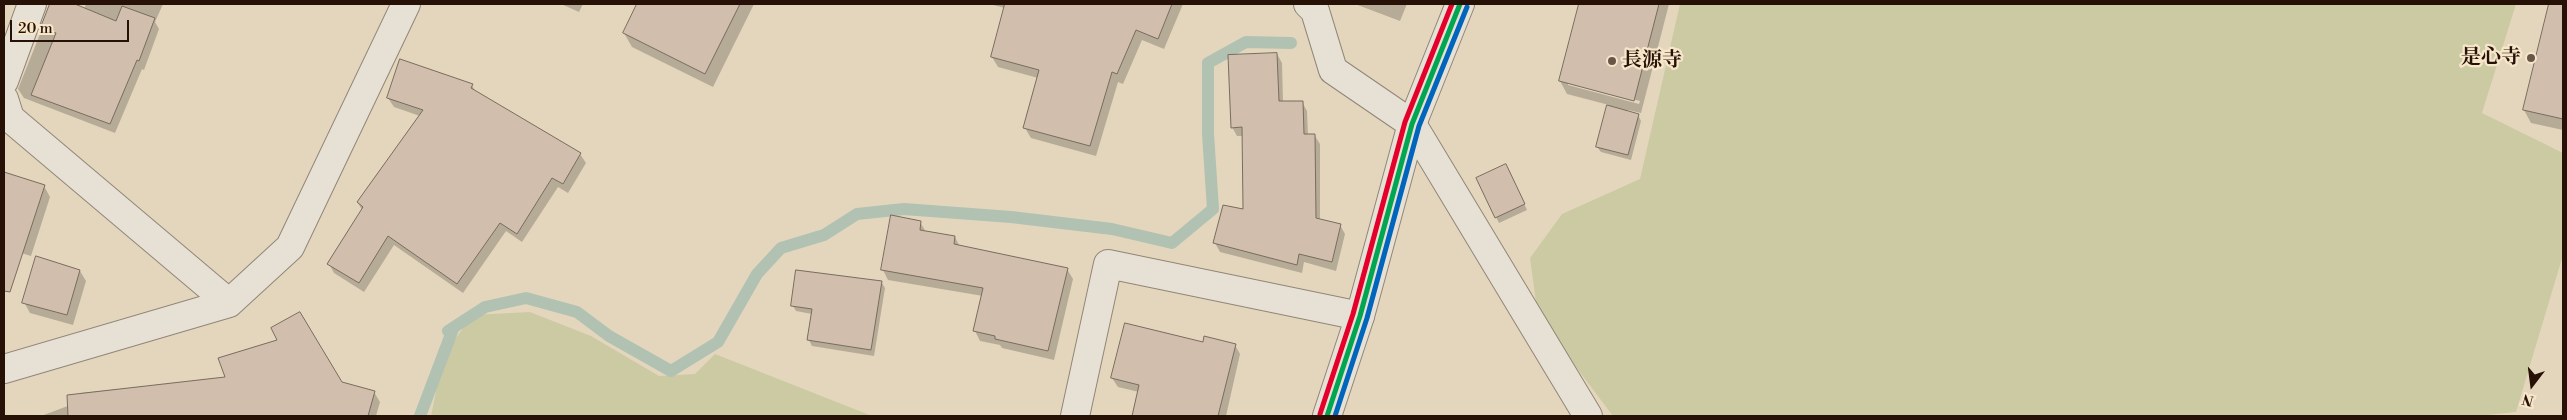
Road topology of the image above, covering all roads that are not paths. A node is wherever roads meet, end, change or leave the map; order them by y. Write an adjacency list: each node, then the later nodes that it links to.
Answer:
1 (32, 4): 5 (street)
2 (406, 4): 8 (street)
3 (1308, 4): 7 (street)
4 (1460, 4): 7 (street)
5 (4, 81)
6 (4, 99): 8 (street)
7 (1412, 124): 9 (street); 13 (street)
8 (229, 303): 10 (street)
9 (1360, 316): 11 (street); 12 (street)
10 (4, 369)
11 (1075, 416)
12 (1327, 416)
13 (1588, 416)

